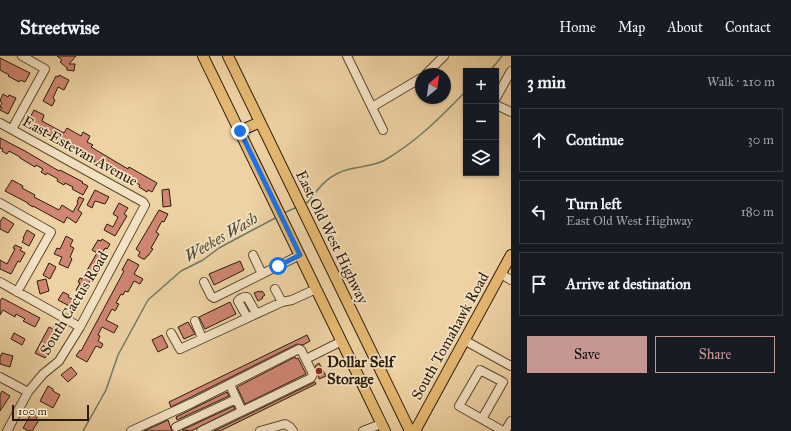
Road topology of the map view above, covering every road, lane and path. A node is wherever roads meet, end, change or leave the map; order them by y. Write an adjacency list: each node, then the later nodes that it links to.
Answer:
1 (22, 56): 15 (street)
2 (204, 56): 17 (main road)
3 (228, 56): 14 (main road, East Old West Highway)
4 (347, 56): 11 (street)
5 (444, 56): 6 (street)
6 (432, 68)
7 (511, 72): 9 (street)
8 (415, 82): 11 (street)
9 (499, 93)
10 (499, 106): 12 (street)
11 (372, 107): 16 (street)
12 (511, 112)
13 (0, 122): 15 (street, East Estevan Avenue)
14 (260, 122): 17 (main road); 58 (main road, East Old West Highway)
15 (12, 129): 19 (street, East Estevan Avenue)
16 (383, 130)
17 (240, 131): 21 (main road)
18 (0, 203): 30 (street)
19 (146, 204): 35 (street, South Cactus Road)
20 (253, 255): 23 (street)
21 (300, 255): 23 (street); 29 (main road)
22 (511, 255): 24 (main road, South Tomahawk Road)
23 (262, 274): 27 (street)
24 (500, 274): 25 (street); 38 (main road, South Tomahawk Road)
25 (511, 280)
26 (0, 282): 30 (street)
27 (204, 282)
28 (275, 289): 31 (street)
29 (316, 289): 31 (street); 39 (main road)
30 (18, 292): 35 (street)
31 (282, 302): 32 (street)
32 (256, 313): 33 (street); 33 (street)
33 (247, 317): 37 (street)
34 (195, 321): 37 (street)
35 (80, 327): 44 (street, South Cactus Road)
36 (171, 333): 37 (street)
37 (202, 338)
38 (464, 340): 41 (street); 59 (main road, South Tomahawk Road)
39 (342, 341): 40 (street); 50 (main road)
40 (306, 359): 43 (street); 46 (street)
41 (511, 366)
42 (0, 377): 44 (street)
43 (230, 385): 45 (street); 47 (street)
44 (28, 392): 52 (street, South Cactus Road)
45 (236, 399): 46 (street); 51 (street)
46 (242, 411): 54 (street)
47 (169, 414): 51 (street); 53 (street)
48 (482, 419): 48 (street); 60 (street)
49 (511, 421): 60 (street)
50 (383, 427): 57 (street)
51 (177, 429)
52 (6, 431)
53 (131, 431)
54 (201, 431)
55 (260, 431): 56 (street)
56 (294, 431)
57 (363, 431)
58 (410, 431)
59 (415, 431)
60 (504, 431)

